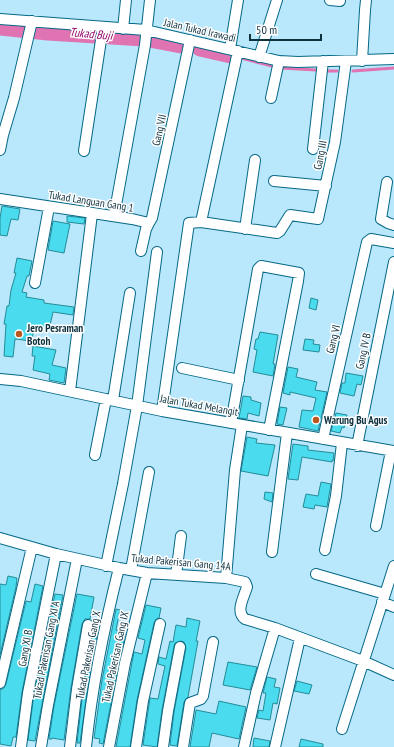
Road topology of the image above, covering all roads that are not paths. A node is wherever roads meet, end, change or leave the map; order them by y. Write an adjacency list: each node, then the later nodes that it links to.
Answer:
1 (126, 0): 8 (street)
2 (150, 0): 10 (street)
3 (238, 0): 12 (street)
4 (277, 0): 13 (street)
5 (366, 0): 18 (street)
6 (0, 19): 7 (street, Jalan Tukad Irawadi)
7 (30, 27): 9 (street, Jalan Tukad Irawadi); 21 (street)
8 (123, 28): 9 (street, Jalan Tukad Irawadi); 10 (street, Jalan Tukad Irawadi)
9 (102, 33): 22 (street)
10 (146, 37): 11 (street, Jalan Tukad Irawadi); 30 (street)
11 (190, 43): 12 (street, Jalan Tukad Irawadi); 32 (street, Gang VII)
12 (234, 50): 13 (street, Jalan Tukad Irawadi); 31 (street)
13 (259, 57): 15 (street, Jalan Tukad Irawadi)
14 (394, 59): 18 (street, Jalan Tukad Irawadi)
15 (279, 61): 16 (street, Jalan Tukad Irawadi); 19 (street)
16 (323, 61): 17 (street, Jalan Tukad Irawadi); 20 (street)
17 (346, 61): 18 (street, Jalan Tukad Irawadi); 26 (street, Gang III)
18 (362, 61)
19 (271, 98)
20 (313, 149)
21 (0, 150)
22 (84, 151)
23 (255, 160): 34 (street)
24 (274, 181): 26 (street)
25 (387, 182): 33 (street)
26 (326, 186): 34 (street, Gang III)
27 (0, 199): 28 (street, Tukad Languan Gang 1)
28 (49, 207): 29 (street, Tukad Languan Gang 1); 39 (street)
29 (92, 214): 30 (street, Tukad Languan Gang 1); 44 (street)
30 (114, 216): 32 (street, Tukad Languan Gang 1)
31 (201, 222): 34 (street); 47 (street)
32 (149, 223): 36 (street)
33 (394, 225)
34 (244, 229)
35 (394, 243): 52 (street, Gang VI)
36 (141, 251)
37 (157, 252): 46 (street)
38 (394, 262): 54 (street, Gang IV B)
39 (35, 283)
40 (130, 293): 45 (street)
41 (182, 368): 43 (street)
42 (0, 379): 44 (street, Jalan Tukad Melangit)
43 (239, 380): 48 (street); 50 (street)
44 (70, 392): 45 (street, Jalan Tukad Melangit)
45 (110, 399): 46 (street, Jalan Tukad Melangit); 56 (street)
46 (137, 406): 47 (street, Jalan Tukad Melangit); 66 (street)
47 (162, 411): 48 (street, Jalan Tukad Melangit)
48 (231, 423): 49 (street, Jalan Tukad Melangit)
49 (242, 425): 50 (street, Jalan Tukad Melangit); 73 (street)
50 (269, 430): 51 (street, Jalan Tukad Melangit)
51 (287, 433): 52 (street, Jalan Tukad Melangit); 63 (street)
52 (323, 439): 53 (street, Jalan Tukad Melangit)
53 (342, 443): 54 (street, Jalan Tukad Melangit); 62 (street)
54 (357, 446): 55 (street, Jalan Tukad Melangit)
55 (393, 451): 58 (street)
56 (95, 455)
57 (149, 472): 69 (street)
58 (376, 526)
59 (181, 536): 72 (street)
60 (0, 538): 61 (street, Tukad Pakerisan Gang 14A)
61 (32, 547): 64 (street, Tukad Pakerisan Gang 14A); 84 (street)
62 (325, 550)
63 (272, 552)
64 (56, 554): 65 (street, Tukad Pakerisan Gang 14A); 86 (street, Gang XI B)
65 (77, 559): 66 (street, Tukad Pakerisan Gang 14A); 87 (street, Tukad Pakerisan Gang XI A)
66 (106, 566): 68 (street, Tukad Pakerisan Gang 14A)
67 (394, 566): 74 (street)
68 (119, 568): 69 (street, Tukad Pakerisan Gang 14A); 89 (street, Tukad Pakerisan Gang X)
69 (131, 570): 70 (street, Tukad Pakerisan Gang 14A)
70 (147, 573): 72 (street, Tukad Pakerisan Gang 14A); 90 (street, Tukad Pakerisan Gang IX)
71 (316, 574): 74 (street)
72 (176, 575): 73 (street, Tukad Pakerisan Gang 14A)
73 (226, 578): 78 (street, Tukad Pakerisan Gang 14A)
74 (384, 598): 75 (street); 82 (street)
75 (394, 607)
76 (160, 624): 91 (street)
77 (88, 625): 88 (street)
78 (275, 628): 79 (street, Tukad Pakerisan Gang 14A); 94 (street)
79 (300, 638): 82 (street, Tukad Pakerisan Gang 14A); 95 (street)
80 (213, 642): 93 (street)
81 (180, 647): 92 (street)
82 (363, 661): 83 (street, Tukad Pakerisan Gang 14A); 85 (street)
83 (394, 675)
84 (0, 683)
85 (342, 729)
86 (21, 747)
87 (41, 747)
88 (70, 747)
89 (86, 747)
90 (109, 747)
91 (136, 747)
92 (163, 747)
93 (183, 747)
94 (244, 747)
95 (275, 747)

